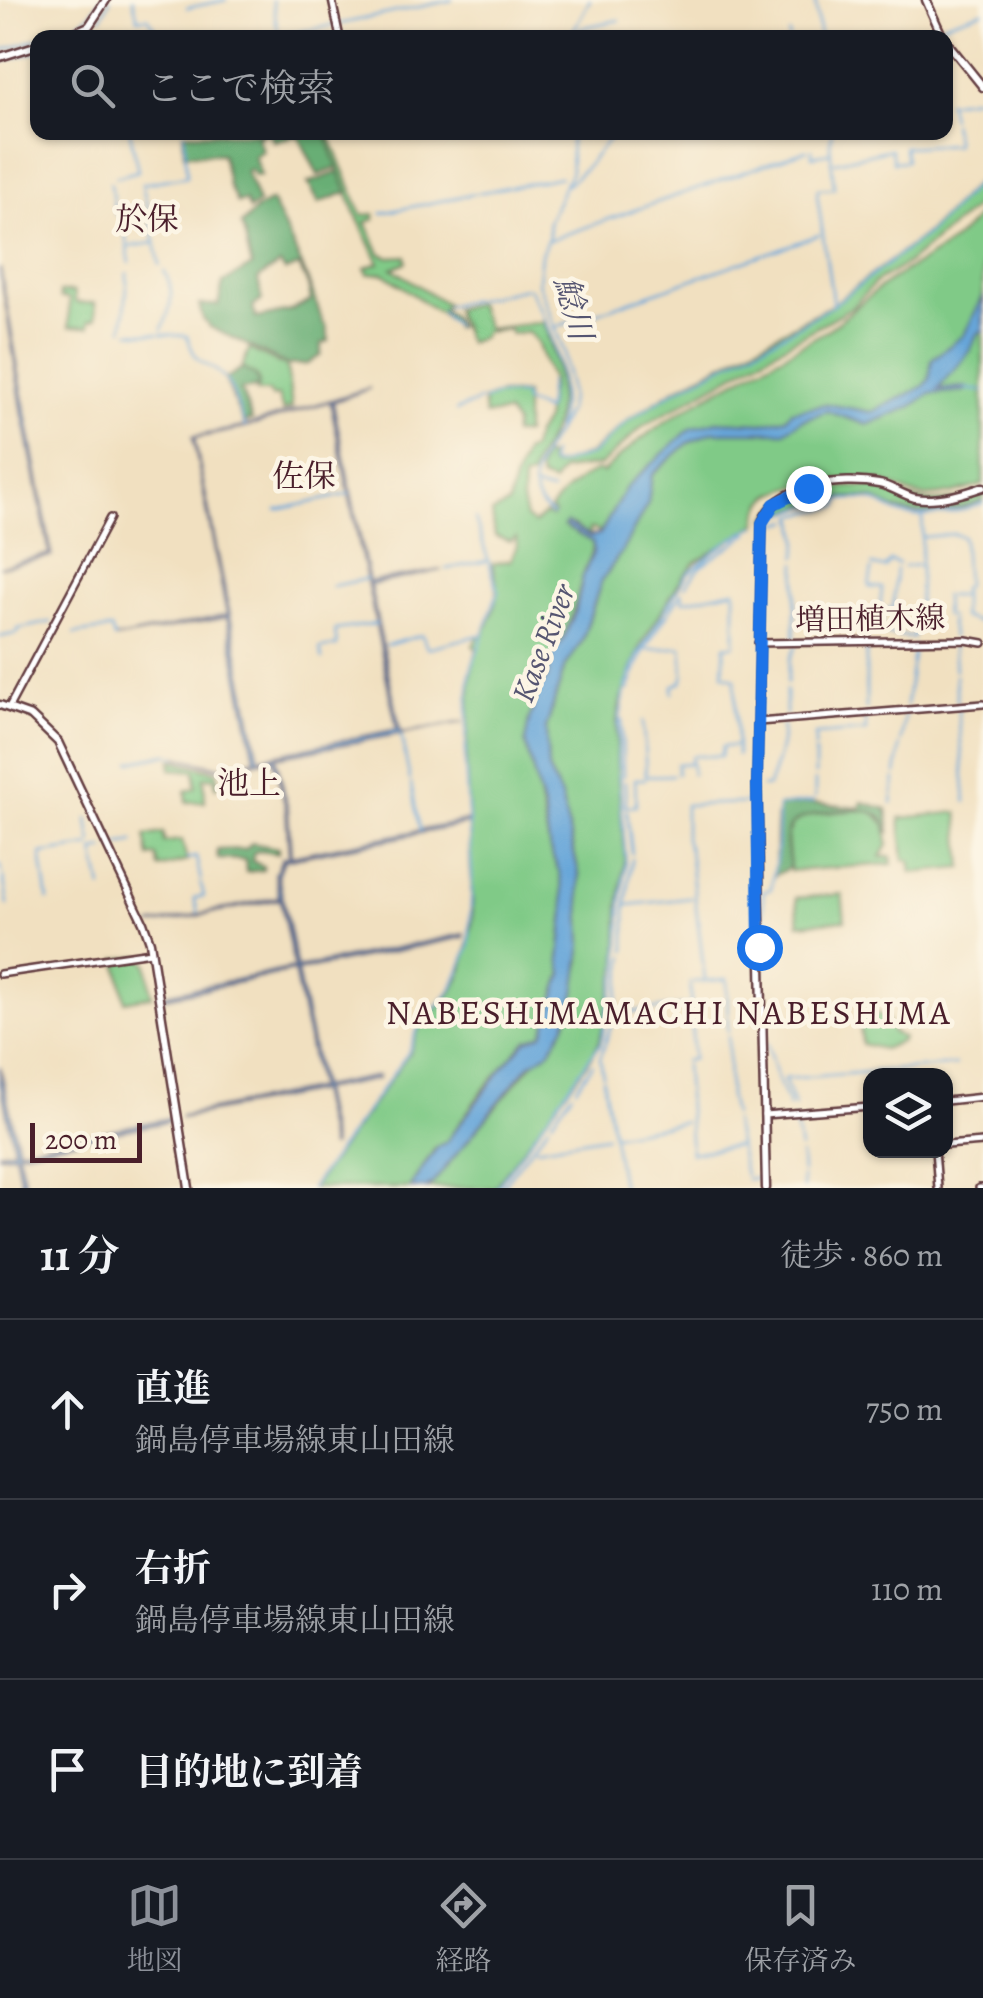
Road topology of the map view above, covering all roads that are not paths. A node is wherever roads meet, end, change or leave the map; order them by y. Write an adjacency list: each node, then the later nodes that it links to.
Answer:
1 (106, 0): 4 (main road)
2 (332, 0): 5 (street)
3 (926, 0): 6 (main road)
4 (80, 30)
5 (338, 30)
6 (940, 30)
7 (30, 48): 9 (main road)
8 (953, 50): 10 (main road)
9 (0, 57)
10 (983, 87)
11 (983, 487): 13 (main road)
12 (110, 518): 16 (street)
13 (758, 643): 14 (street, 増田植木線); 17 (main road)
14 (983, 643)
15 (983, 704): 17 (street)
16 (4, 706): 18 (main road)
17 (758, 722): 23 (main road)
18 (151, 952): 19 (street); 27 (main road)
19 (0, 974)
20 (983, 1097): 21 (street)
21 (953, 1100)
22 (863, 1108): 23 (street)
23 (764, 1115): 28 (main road)
24 (983, 1142): 25 (street)
25 (953, 1145)
26 (936, 1158): 29 (street)
27 (189, 1188)
28 (766, 1188)
29 (938, 1188)

